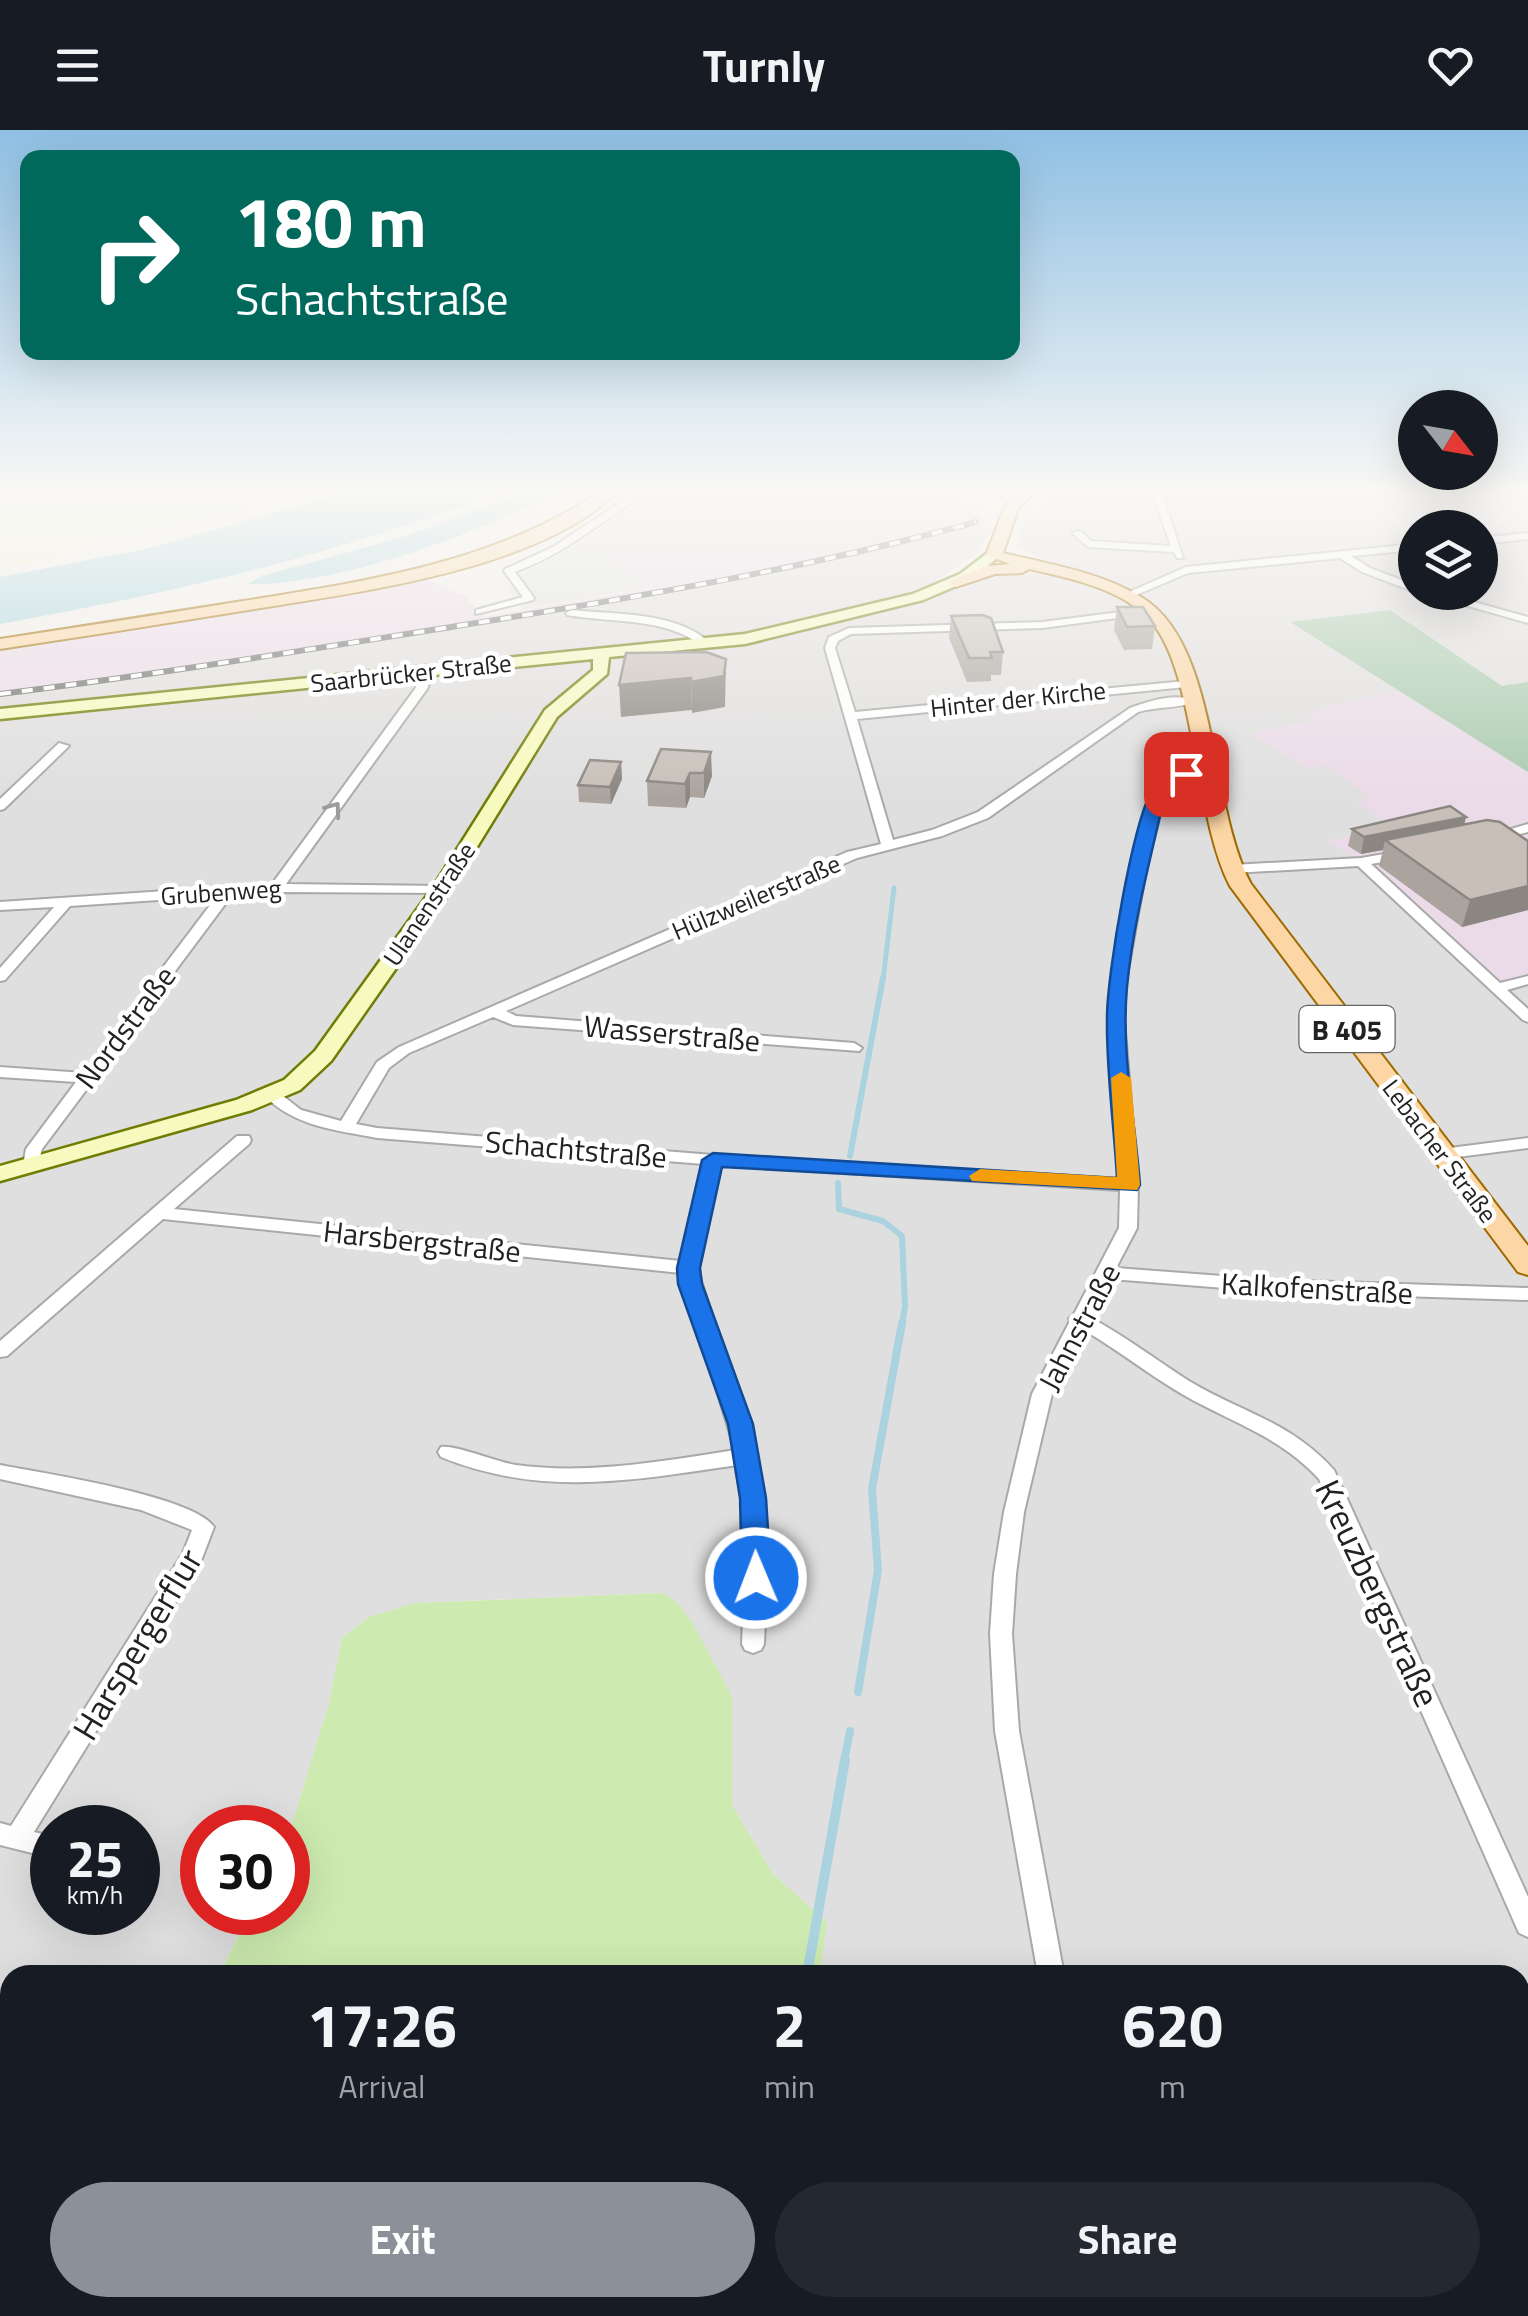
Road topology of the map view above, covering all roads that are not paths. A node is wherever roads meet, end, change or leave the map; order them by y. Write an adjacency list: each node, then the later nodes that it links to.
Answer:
1 (301, 595): 13 (main road)
2 (528, 595): 9 (street)
3 (917, 595): 6 (street, Saarbrücker Straße)
4 (1123, 595): 5 (main road, B 405)
5 (1126, 596): 7 (main road, Lebacher Straße / B 405)
6 (878, 608): 12 (street); 14 (street, Saarbrücker Straße)
7 (1150, 610): 12 (street); 17 (main road, Lebacher Straße / B 405)
8 (1491, 610): 11 (street)
9 (480, 612)
10 (571, 613): 14 (street)
11 (1528, 620)
12 (903, 628): 19 (street)
13 (0, 644)
14 (706, 644): 15 (street, Saarbrücker Straße)
15 (592, 656): 16 (street, Saarbrücker Straße); 30 (street, Ulanenstraße)
16 (428, 672): 18 (street, Saarbrücker Straße); 29 (street, one-way to 16)
17 (1188, 692): 19 (street, Hinter der Kirche); 21 (main road, Lebacher Straße / B 405); 25 (street, Hülzweilerstraße)
18 (0, 714)
19 (851, 716): 25 (street)
20 (62, 746): 22 (street)
21 (1204, 772): 28 (main road, Lebacher Straße / B 405); 50 (street, Jahnstraße)
22 (0, 806)
23 (1528, 828): 24 (street)
24 (1482, 838)
25 (887, 844): 37 (street, Hülzweilerstraße)
26 (1424, 850): 27 (street)
27 (1361, 862): 28 (street); 36 (street)
28 (1232, 869): 46 (main road, Lebacher Straße / B 405)
29 (276, 888): 30 (street, Grubenweg); 31 (street, Grubenweg)
30 (441, 890): 42 (street, Ulanenstraße)
31 (227, 892): 32 (street, Grubenweg); 41 (street, Nordstraße)
32 (66, 902): 33 (street, Grubenweg); 34 (street)
33 (0, 906)
34 (0, 977)
35 (1528, 980): 36 (street)
36 (1497, 988): 38 (street)
37 (492, 1011): 39 (street, Wasserstraße); 43 (street, Hülzweilerstraße)
38 (1528, 1017)
39 (854, 1048)
40 (0, 1072): 41 (street)
41 (86, 1078): 48 (street, Nordstraße)
42 (272, 1095): 43 (street, Schachtstraße); 48 (street)
43 (345, 1128): 47 (street, Schachtstraße)
44 (243, 1140): 51 (street)
45 (1528, 1142): 46 (street)
46 (1442, 1154): 52 (main road, Lebacher Straße / B 405)
47 (713, 1160): 50 (street, Schachtstraße); 53 (street)
48 (31, 1165): 49 (street)
49 (0, 1174)
50 (1129, 1185): 54 (street, Jahnstraße)
51 (157, 1213): 53 (street, Harsbergstraße); 57 (street)
52 (1528, 1266)
53 (688, 1268): 59 (street)
54 (1107, 1273): 55 (street, Kalkofenstraße); 56 (street, Jahnstraße)
55 (1528, 1294)
56 (1078, 1319): 63 (street, Kreuzbergstraße); 64 (street, Jahnstraße)
57 (0, 1351)
58 (448, 1452): 59 (street)
59 (747, 1456): 61 (street)
60 (0, 1472): 62 (street, Harspergerflur)
61 (752, 1644)
62 (8, 1836)
63 (1528, 1925)
64 (1049, 1965)

